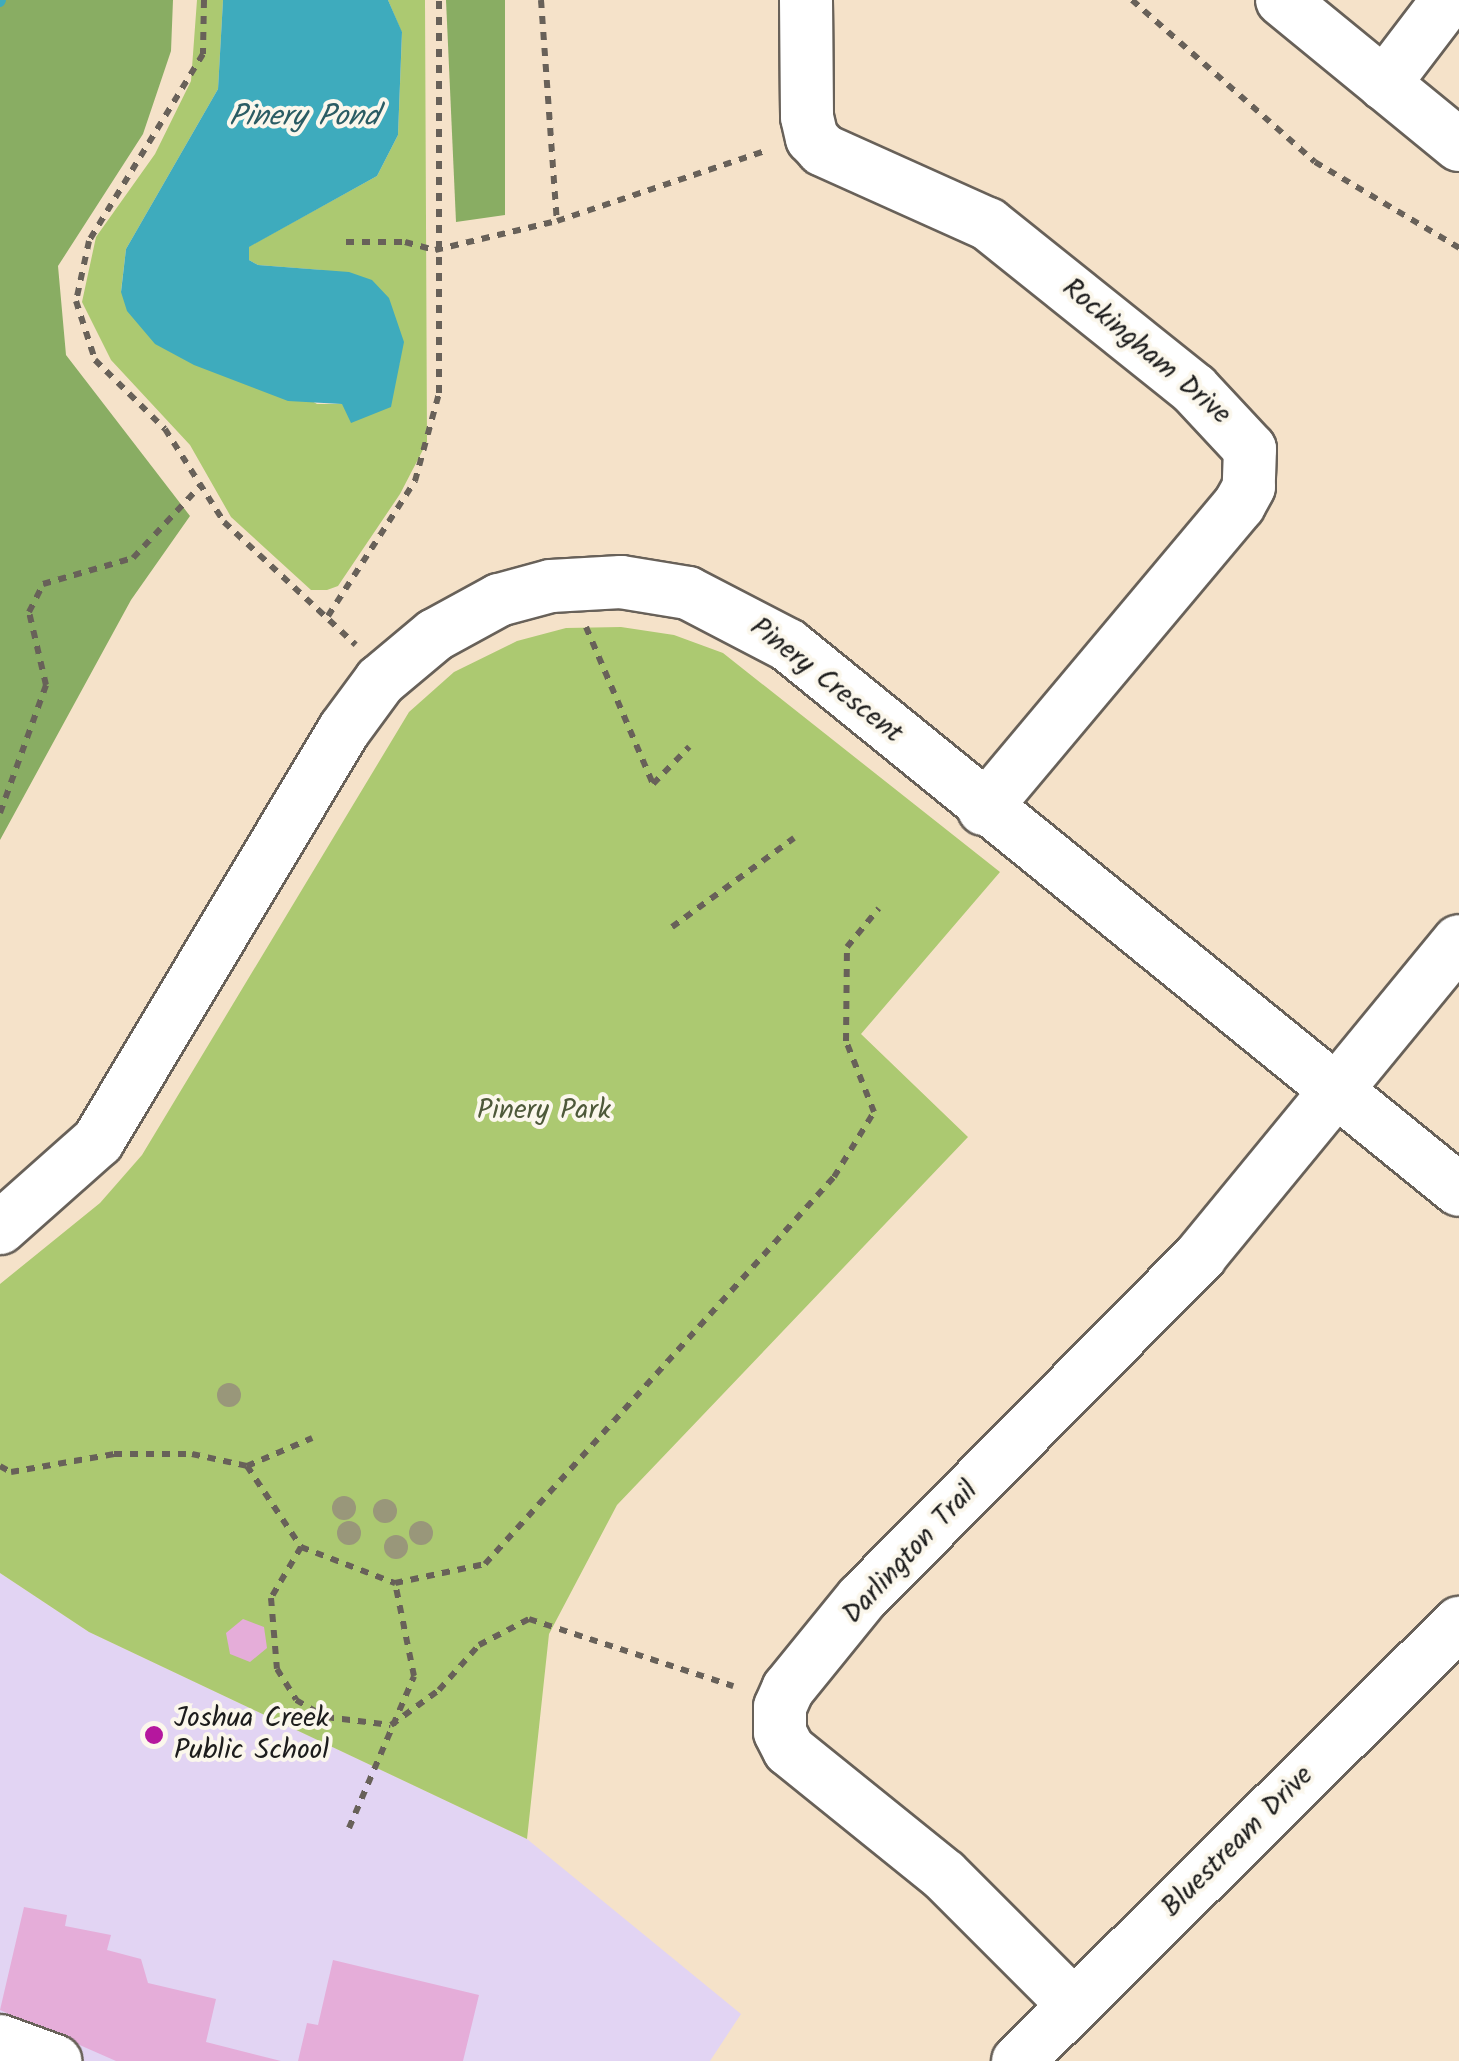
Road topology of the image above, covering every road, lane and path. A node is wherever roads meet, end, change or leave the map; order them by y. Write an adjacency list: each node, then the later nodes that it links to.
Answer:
1 (204, 0): 15 (path)
2 (439, 0): 14 (path)
3 (540, 0): 11 (path)
4 (806, 0): 20 (street, Rockingham Drive)
5 (1132, 0): 13 (path)
6 (1282, 0): 8 (street)
7 (1448, 0): 8 (street)
8 (1384, 84): 9 (street)
9 (1459, 145)
10 (765, 152): 11 (path)
11 (557, 221): 14 (path)
12 (346, 242): 14 (path)
13 (1459, 248)
14 (435, 250): 16 (path)
15 (201, 485): 16 (path); 21 (path)
16 (328, 616): 18 (path)
17 (586, 627): 19 (path)
18 (356, 646)
19 (689, 747)
20 (984, 809): 26 (street, Pinery Crescent); 28 (street, Pinery Crescent)
21 (0, 813)
22 (794, 838): 24 (path)
23 (880, 908): 33 (path)
24 (672, 927)
25 (1459, 941): 26 (street, Darlington Trail)
26 (1339, 1091): 27 (street, Pinery Crescent); 38 (street, Darlington Trail)
27 (1459, 1190)
28 (0, 1228)
29 (312, 1438): 31 (path)
30 (0, 1466): 31 (path)
31 (247, 1466): 32 (path)
32 (301, 1547): 33 (path); 36 (path)
33 (395, 1583): 36 (path)
34 (1459, 1624): 38 (street, Bluestream Drive)
35 (734, 1686): 36 (path)
36 (391, 1725): 37 (path)
37 (349, 1828)
38 (1073, 2004): 41 (street, Bluestream Drive)
39 (0, 2041): 40 (street)
40 (55, 2061)
41 (1018, 2061)

